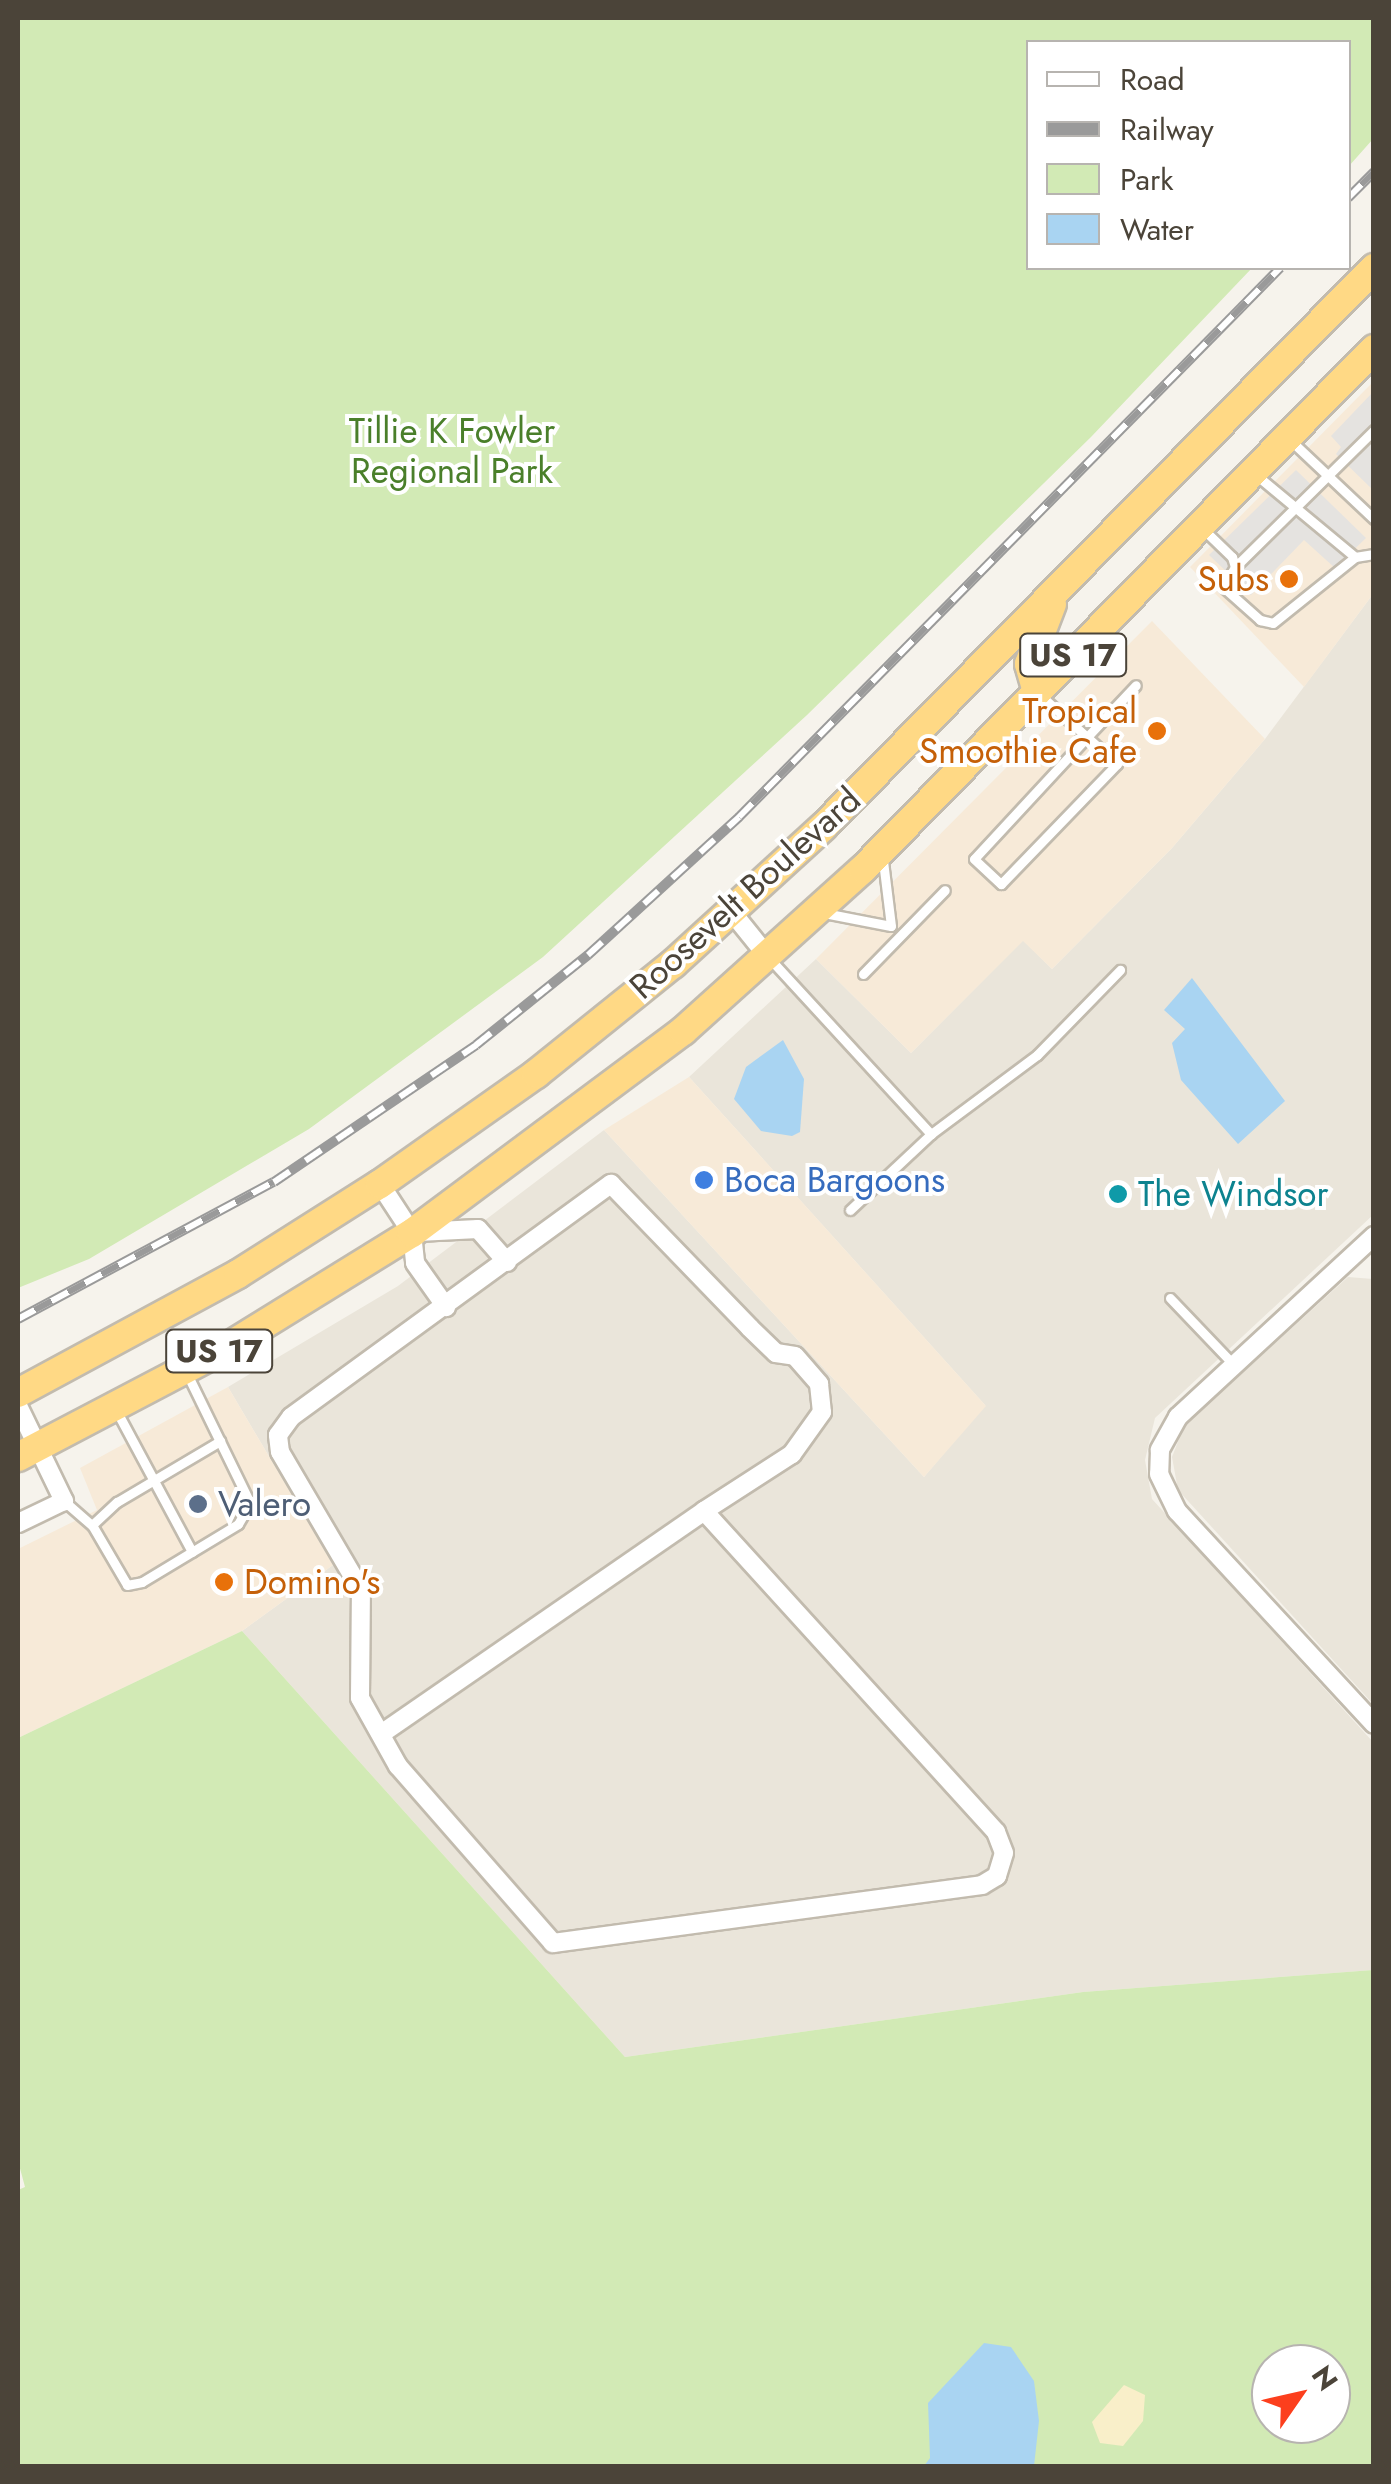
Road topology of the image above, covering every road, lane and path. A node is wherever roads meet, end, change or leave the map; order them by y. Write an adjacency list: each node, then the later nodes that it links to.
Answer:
1 (1374, 268): 14 (highway, Roosevelt Boulevard / US 17)
2 (1374, 336): 3 (highway, Roosevelt Boulevard)
3 (1365, 358): 5 (highway, Roosevelt Boulevard / US 17)
4 (1374, 430): 7 (lane)
5 (1287, 437): 6 (highway, Roosevelt Boulevard / US 17); 7 (lane)
6 (1253, 472): 8 (lane); 10 (highway, Roosevelt Boulevard / US 17)
7 (1328, 476): 8 (lane); 9 (lane)
8 (1292, 508): 12 (lane); 13 (lane)
9 (1374, 519)
10 (1200, 526): 13 (lane); 16 (highway, Roosevelt Boulevard / US 17)
11 (1374, 554): 12 (lane)
12 (1355, 558): 13 (lane)
13 (1234, 567)
14 (1062, 585): 16 (highway); 20 (highway, Roosevelt Boulevard / US 17)
15 (1136, 685): 17 (lane)
16 (1036, 692): 17 (lane); 18 (highway, Roosevelt Boulevard / US 17)
17 (1087, 736): 17 (lane)
18 (885, 846): 21 (highway, Roosevelt Boulevard / US 17); 22 (lane)
19 (945, 890): 23 (lane)
20 (731, 912): 24 (street); 28 (highway, Roosevelt Boulevard / US 17)
21 (816, 914): 22 (lane); 24 (highway, Roosevelt Boulevard / US 17)
22 (891, 926): 23 (lane)
23 (900, 936): 26 (lane)
24 (768, 957): 27 (lane); 30 (highway, Roosevelt Boulevard / US 17)
25 (1120, 970): 27 (lane)
26 (863, 974)
27 (931, 1134): 29 (lane)
28 (380, 1184): 30 (street); 37 (highway, Roosevelt Boulevard / US 17)
29 (850, 1210)
30 (412, 1233): 32 (street); 34 (street); 36 (highway, Roosevelt Boulevard / US 17)
31 (1370, 1246): 35 (street)
32 (507, 1262): 34 (street); 44 (street)
33 (1170, 1298): 35 (lane)
34 (446, 1307): 49 (street)
35 (1234, 1365): 48 (street)
36 (185, 1370): 39 (highway, Roosevelt Boulevard / US 17); 40 (lane)
37 (18, 1393)
38 (18, 1406): 41 (street)
39 (114, 1408): 41 (highway, Roosevelt Boulevard / US 17); 42 (lane)
40 (220, 1441): 42 (lane); 47 (lane)
41 (27, 1452): 43 (street)
42 (153, 1480): 46 (lane); 47 (lane)
43 (64, 1500): 45 (street); 46 (lane)
44 (704, 1510): 49 (street); 49 (street)
45 (18, 1523)
46 (92, 1526): 47 (lane)
47 (192, 1552)
48 (1374, 1724)
49 (381, 1734)

